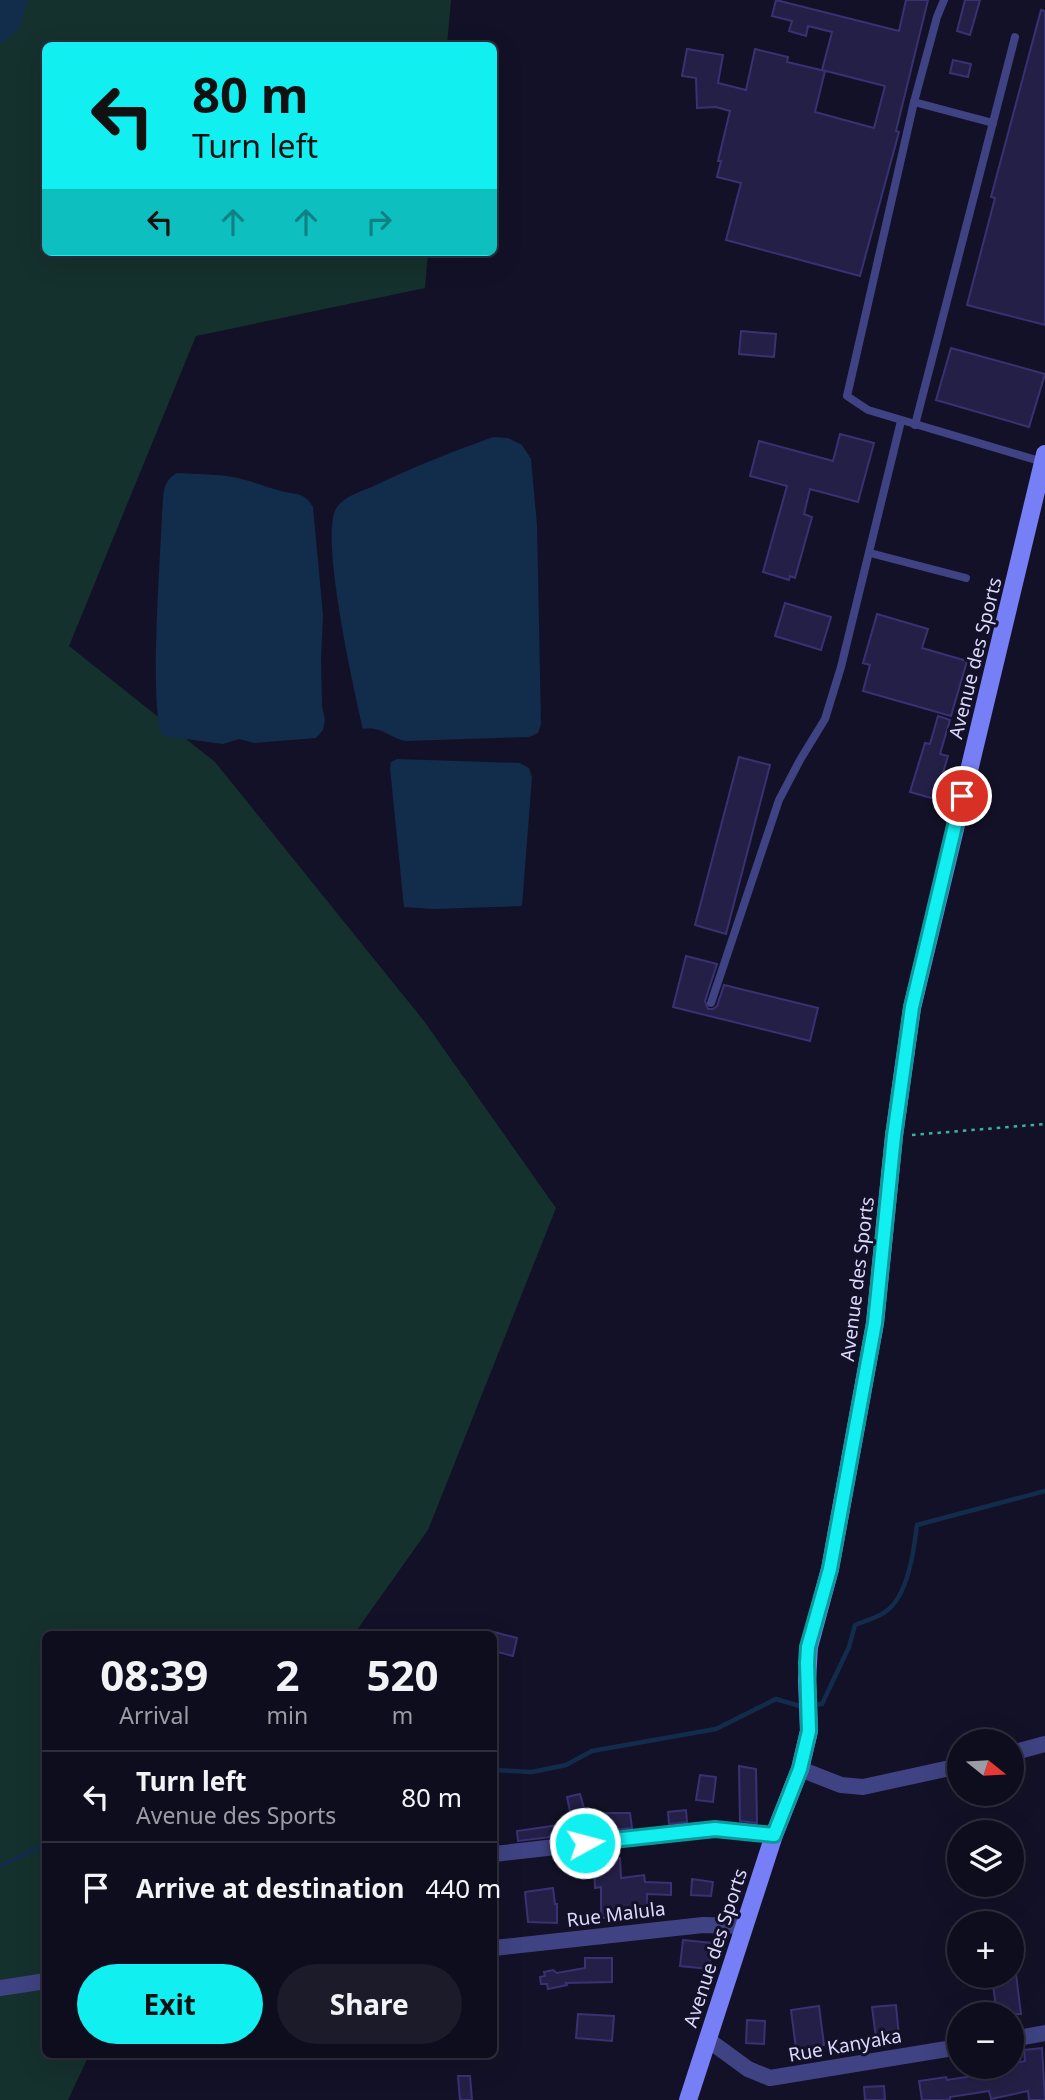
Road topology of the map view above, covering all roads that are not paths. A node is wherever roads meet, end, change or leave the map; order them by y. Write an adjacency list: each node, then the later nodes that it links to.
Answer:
1 (944, 0): 3 (lane)
2 (1015, 37): 4 (lane)
3 (914, 102): 4 (lane); 5 (lane)
4 (993, 123): 6 (lane)
5 (901, 421): 6 (lane); 8 (lane)
6 (915, 425): 7 (lane)
7 (1044, 460): 13 (street, Avenue des Sports)
8 (870, 553): 9 (lane); 10 (lane)
9 (966, 578)
10 (711, 1003)
11 (1045, 1744): 12 (street)
12 (1024, 1749)
13 (800, 1769): 14 (street); 15 (street, Avenue des Sports)
14 (947, 1769)
15 (774, 1835): 16 (street); 17 (street, Avenue des Sports)
16 (497, 1854)
17 (744, 1926): 18 (street, Rue Malula); 23 (street, Avenue des Sports)
18 (497, 1948)
19 (42, 1982): 20 (street)
20 (0, 1988)
21 (1045, 2033): 22 (street)
22 (1024, 2037)
23 (707, 2039): 24 (street, Rue Kanyaka); 25 (street, Avenue des Sports)
24 (947, 2049)
25 (688, 2100)

